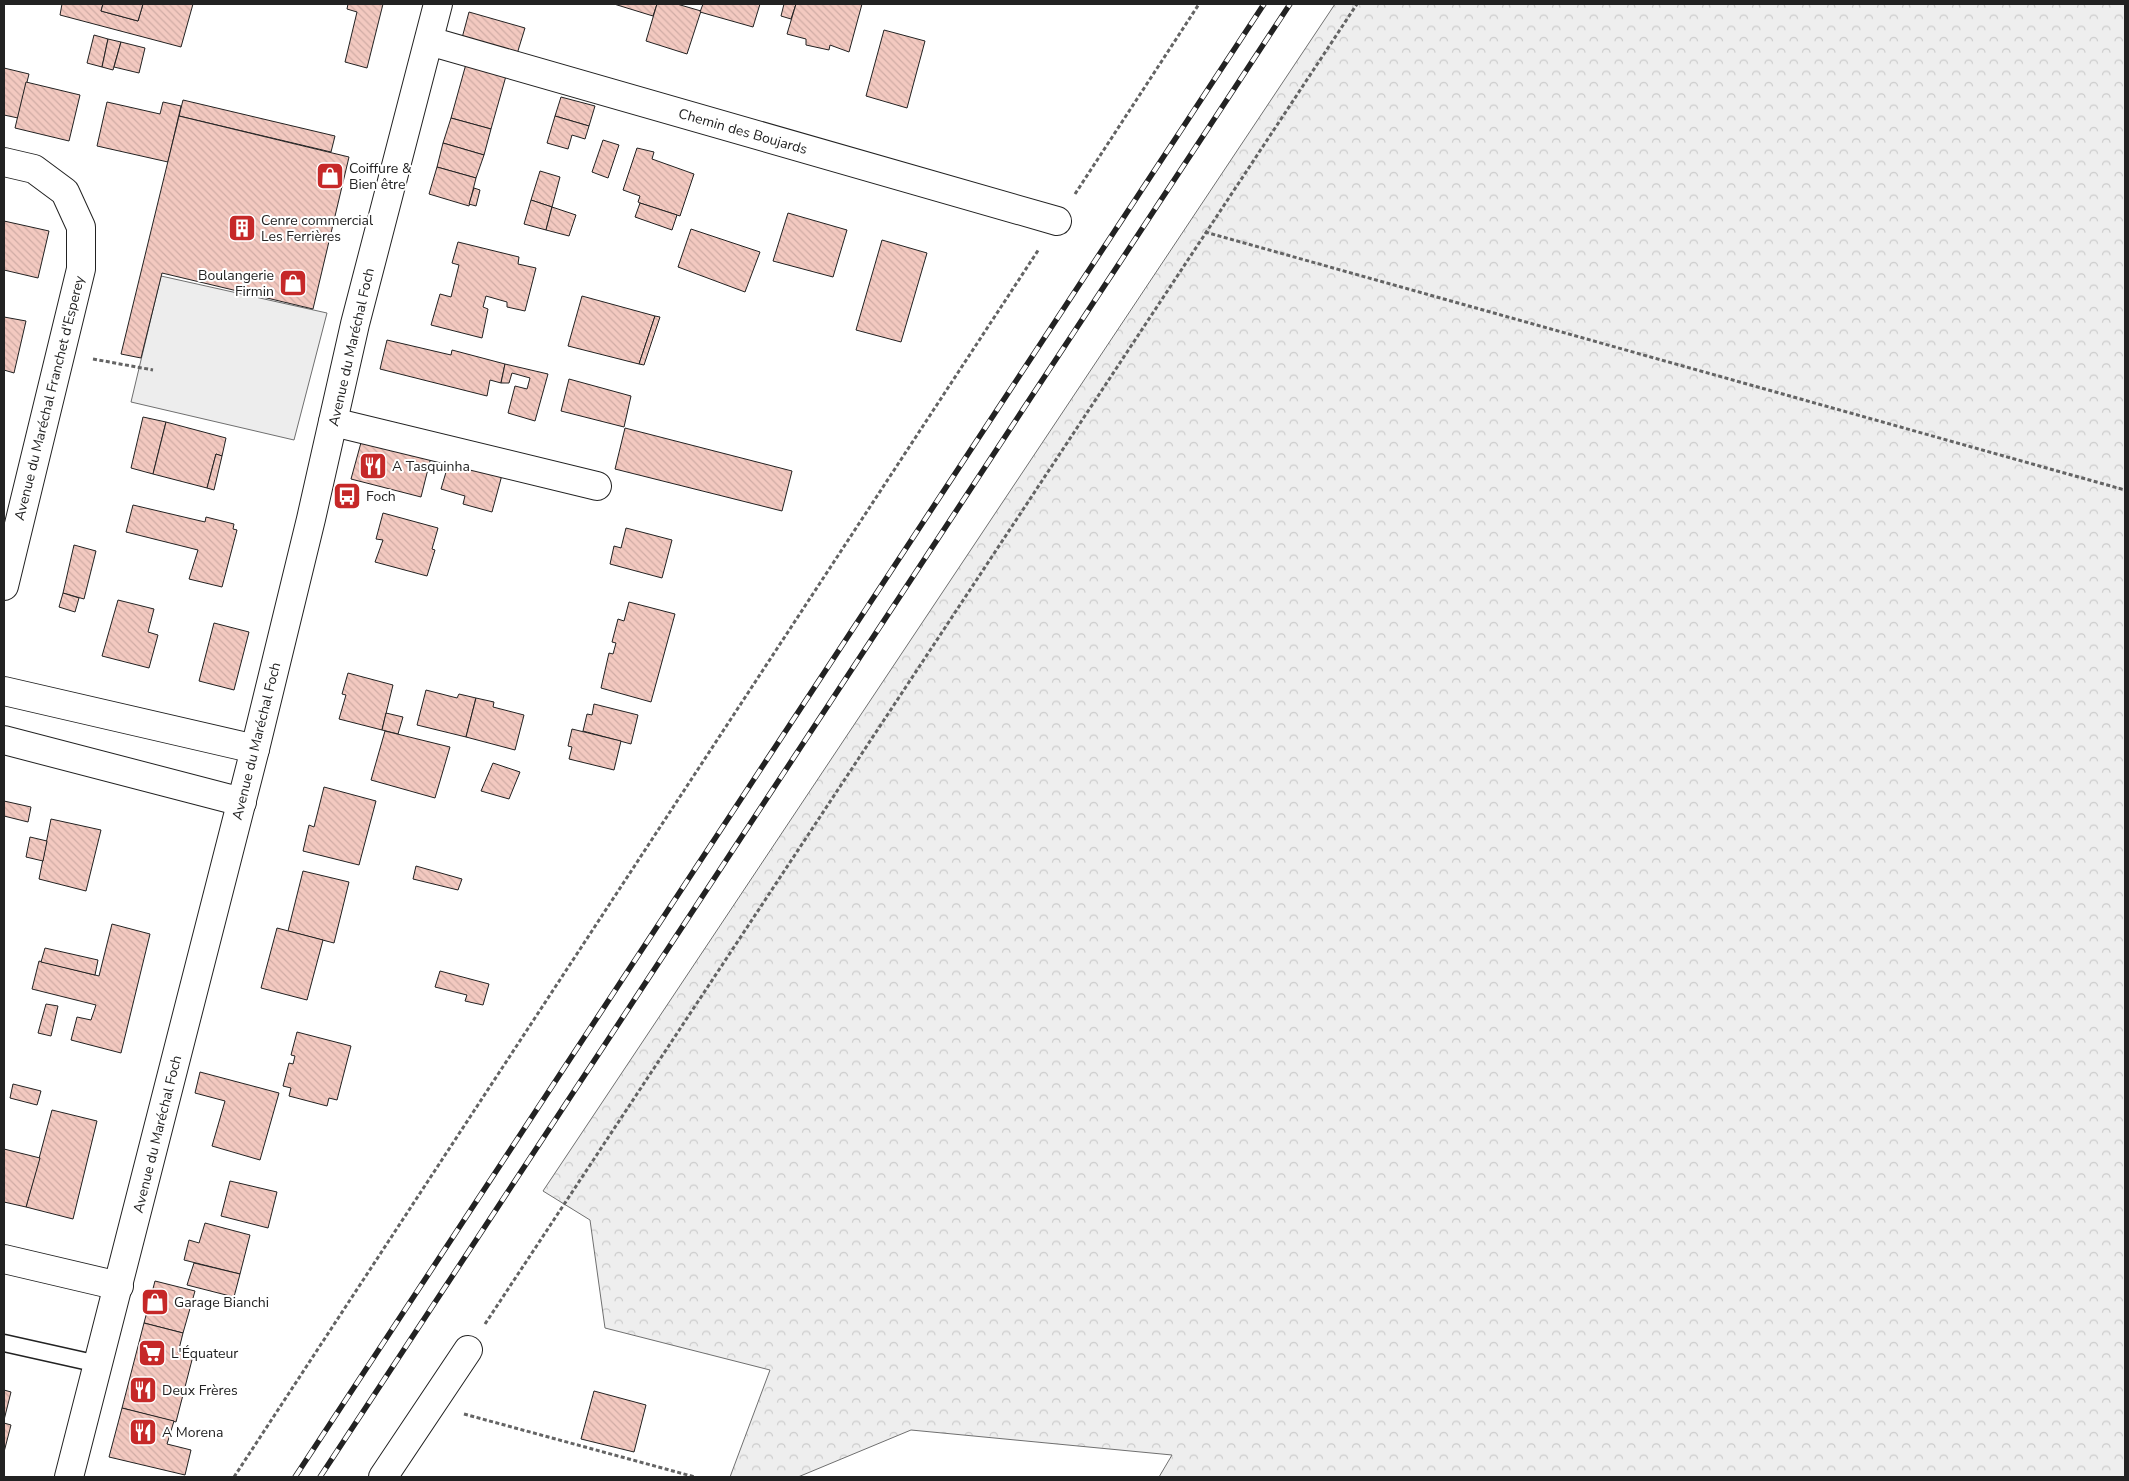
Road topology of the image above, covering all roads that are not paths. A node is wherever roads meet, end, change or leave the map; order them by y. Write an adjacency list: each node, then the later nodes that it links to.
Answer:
1 (438, 4): 2 (street, Avenue du Maréchal Foch)
2 (429, 40): 4 (street, Chemin des Boujards); 5 (street, Avenue du Maréchal Foch)
3 (4, 162): 7 (street, Avenue du Maréchal Franchet d'Esperey)
4 (1057, 221)
5 (333, 422): 6 (street); 10 (street, Avenue du Maréchal Foch)
6 (597, 486)
7 (4, 586)
8 (4, 691): 10 (street)
9 (4, 740): 11 (street)
10 (255, 749): 11 (street, Avenue du Maréchal Foch)
11 (242, 802): 13 (street, Avenue du Maréchal Foch)
12 (4, 1259): 13 (street)
13 (118, 1286): 16 (street, Avenue du Maréchal Foch)
14 (4, 1343): 16 (lane)
15 (468, 1350): 18 (street)
16 (98, 1364): 17 (street, Avenue du Maréchal Foch)
17 (69, 1477)
18 (383, 1477)

